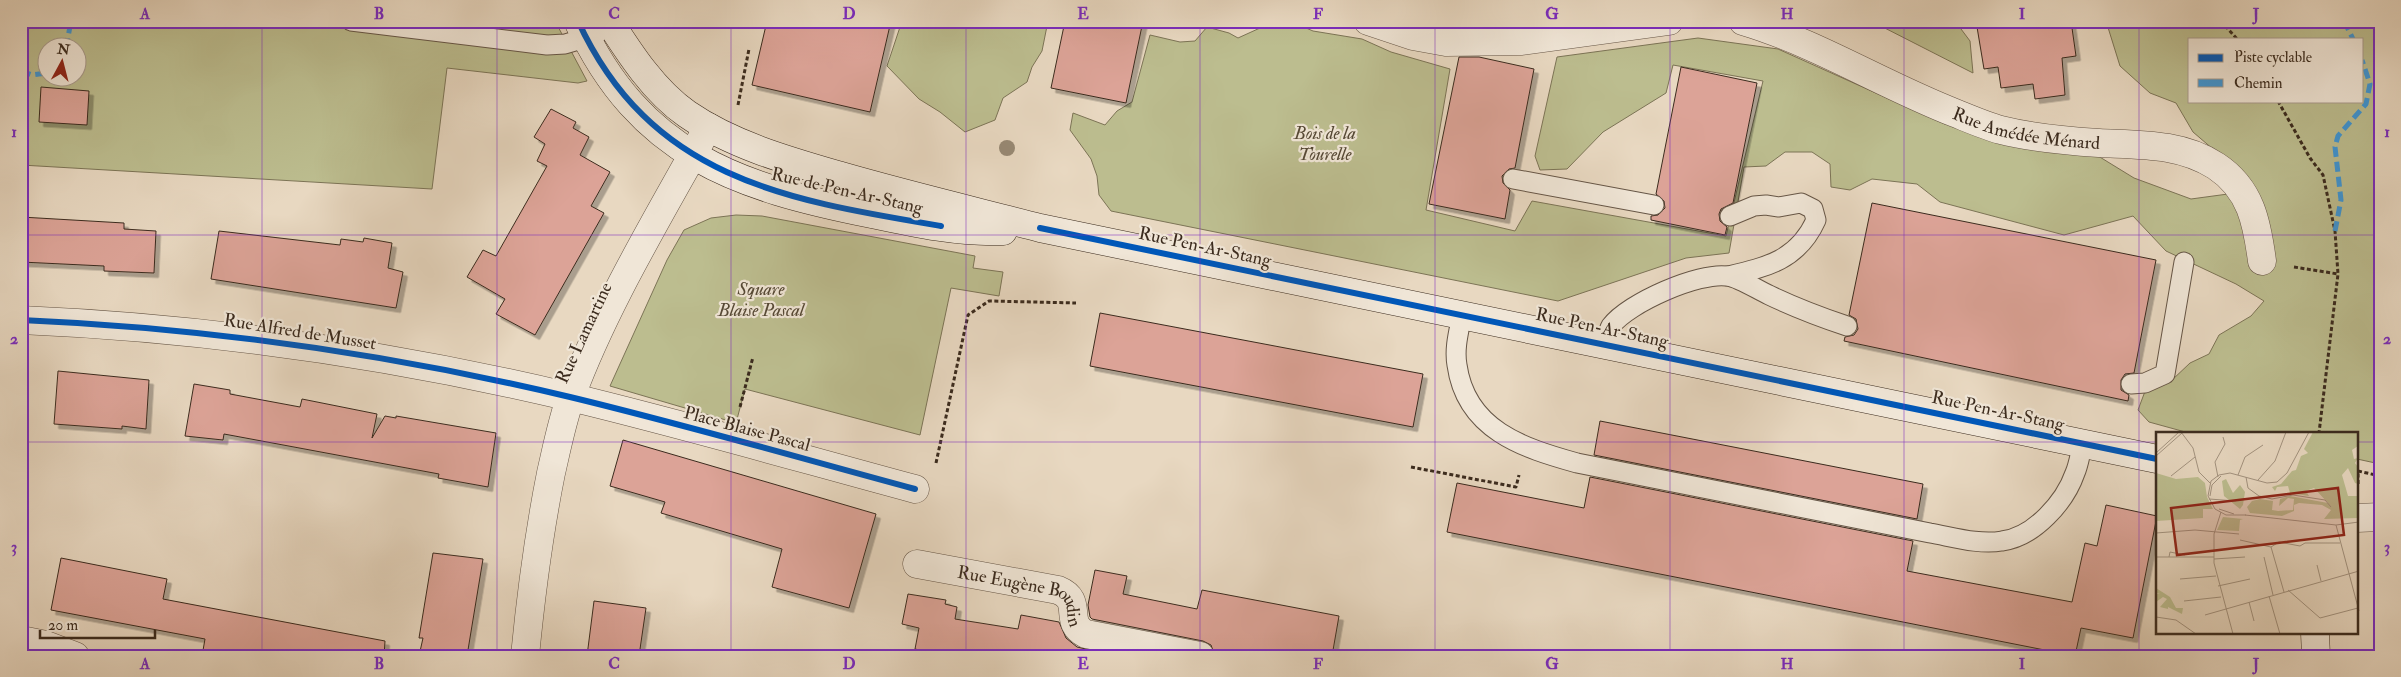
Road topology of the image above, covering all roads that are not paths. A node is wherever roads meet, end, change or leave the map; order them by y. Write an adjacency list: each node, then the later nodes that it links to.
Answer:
1 (351, 21): 6 (lane)
2 (1368, 21): 3 (street)
3 (1669, 21)
4 (1743, 21): 13 (street, Rue Amédée Ménard)
5 (611, 25): 6 (lane); 7 (street, Rue de Pen-Ar-Stang)
6 (582, 30): 8 (street, Rue de Pen-Ar-Stang)
7 (719, 132): 8 (street, Rue Lamartine); 12 (street, Rue de Pen-Ar-Stang)
8 (693, 155): 12 (street, Rue de Pen-Ar-Stang); 21 (street, Rue Lamartine)
9 (1512, 179): 10 (lane)
10 (1654, 205)
11 (1730, 216): 15 (lane)
12 (1040, 228): 16 (street, Rue Pen-Ar-Stang)
13 (2262, 261)
14 (2184, 262): 20 (lane)
15 (1728, 276): 18 (lane); 19 (lane)
16 (1462, 315): 19 (street, Rue Pen-Ar-Stang); 22 (lane)
17 (21, 320): 21 (street, Rue Alfred de Musset)
18 (1847, 326)
19 (1606, 344): 22 (street, Rue Pen-Ar-Stang)
20 (2131, 384)
21 (570, 397): 24 (street, Place Blaise Pascal); 31 (street, Rue Lamartine)
22 (2083, 444): 23 (street, Rue Pen-Ar-Stang)
23 (2156, 459)
24 (915, 489)
25 (2380, 517): 26 (street)
26 (2358, 518)
27 (917, 564): 32 (street, Rue Eugène Boudin)
28 (2315, 634): 33 (street)
29 (21, 640): 30 (street)
30 (74, 656)
31 (524, 656)
32 (1200, 656)
33 (2316, 656)

